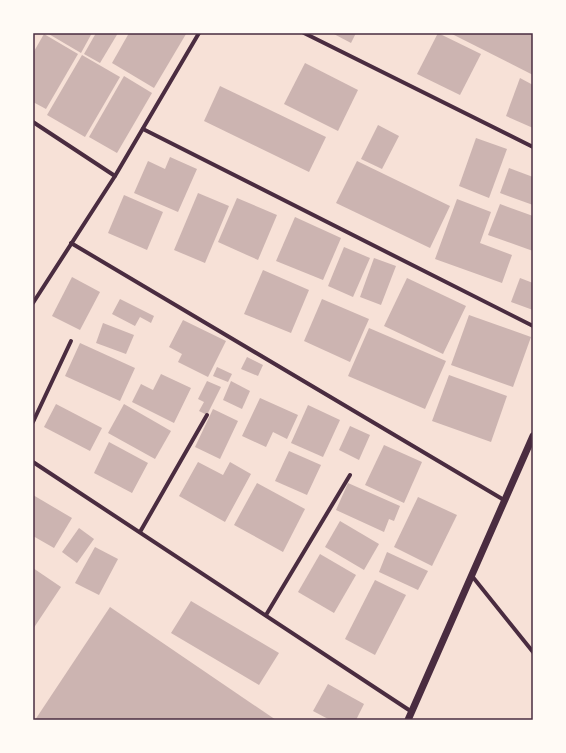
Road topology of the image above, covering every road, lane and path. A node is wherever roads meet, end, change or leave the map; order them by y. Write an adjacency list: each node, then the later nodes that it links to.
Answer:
1 (200, 33): 4 (street)
2 (304, 33): 5 (street)
3 (33, 122): 6 (street)
4 (143, 129): 6 (street); 9 (street)
5 (533, 147)
6 (115, 176): 7 (street)
7 (71, 243): 8 (street); 16 (street)
8 (33, 303)
9 (533, 326)
10 (71, 341): 12 (street)
11 (207, 415): 17 (street)
12 (33, 422)
13 (533, 436): 16 (street)
14 (33, 462): 17 (street)
15 (350, 475): 19 (street)
16 (504, 500): 18 (street)
17 (140, 532): 19 (street)
18 (472, 576): 20 (street); 21 (street)
19 (266, 615): 21 (street)
20 (533, 652)
21 (412, 712): 22 (street)
22 (408, 720)

